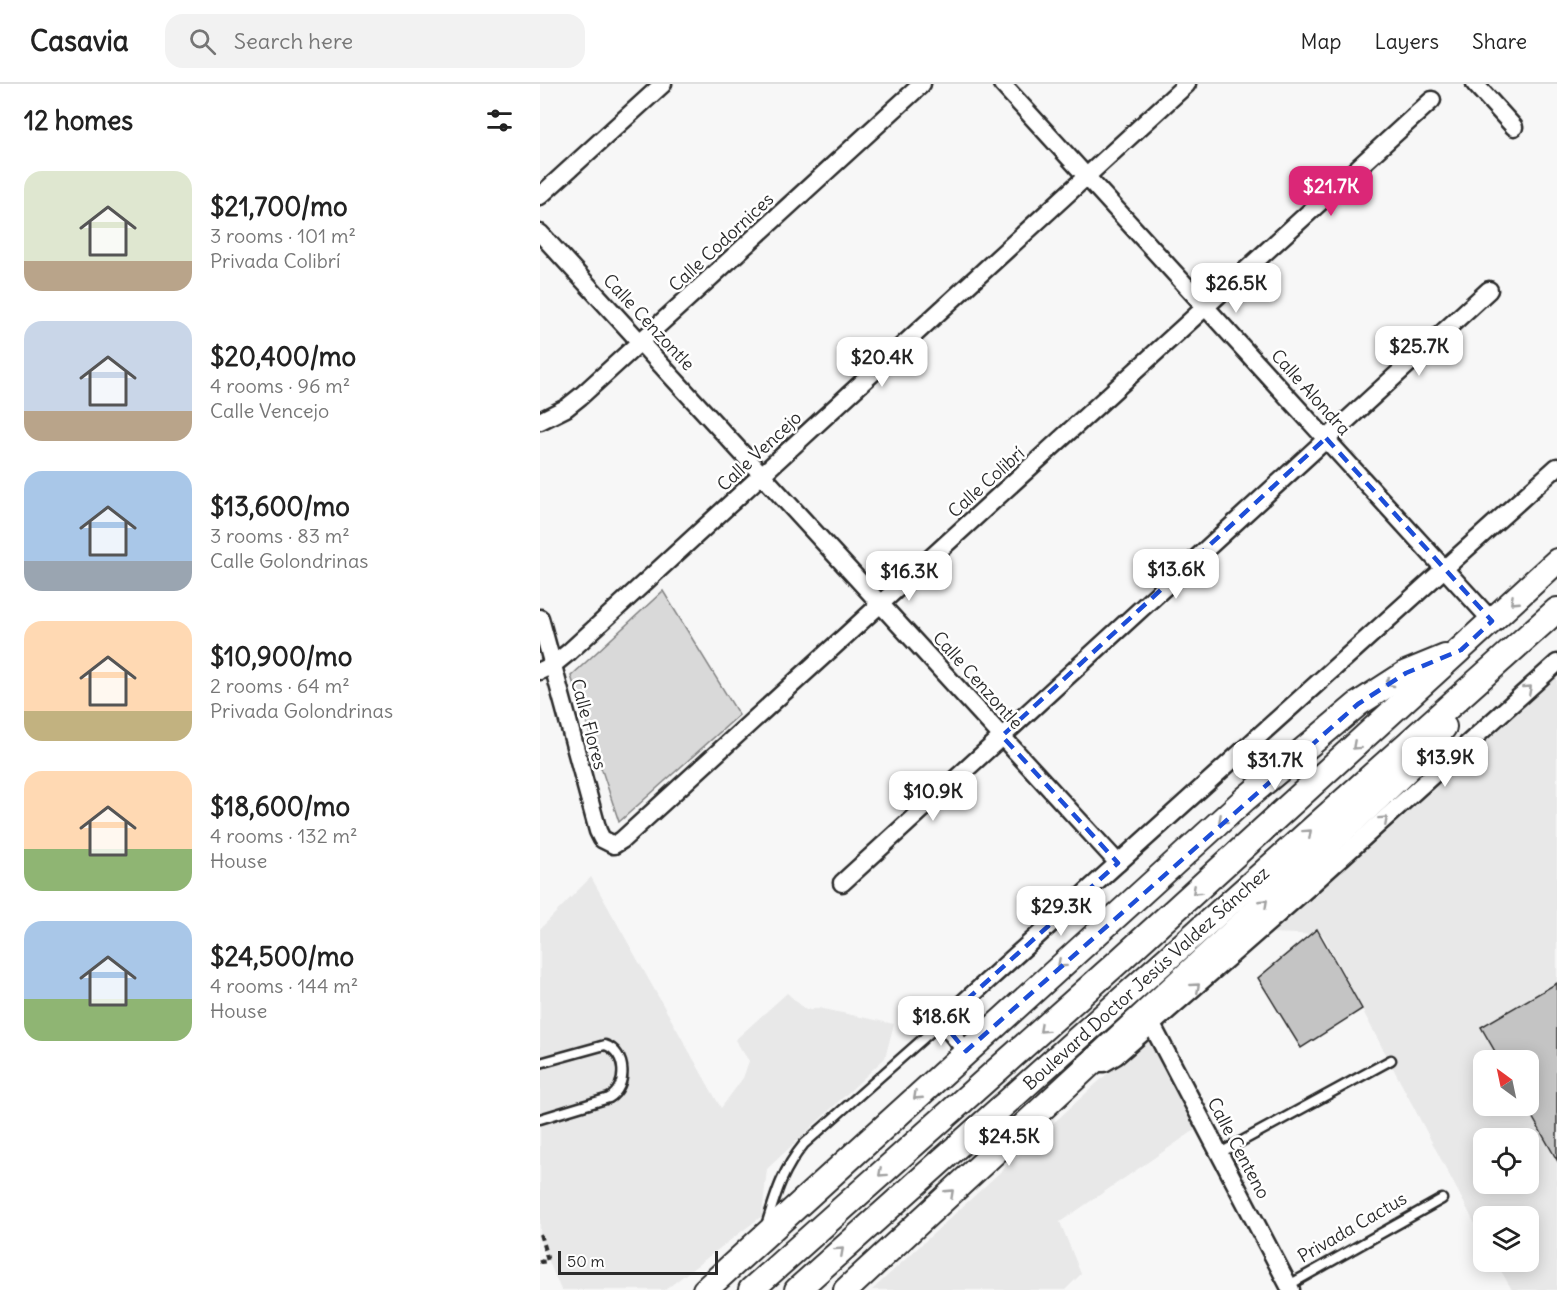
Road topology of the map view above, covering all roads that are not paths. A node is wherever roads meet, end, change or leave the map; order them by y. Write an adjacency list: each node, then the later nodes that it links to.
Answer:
1 (663, 84): 9 (street)
2 (922, 84): 13 (street, Calle Codornices)
3 (1002, 84): 8 (street, Calle Alondra)
4 (1187, 84): 8 (street, Calle Vencejo)
5 (1475, 84): 7 (street)
6 (1432, 100): 12 (street, Calle Colibrí)
7 (1514, 127)
8 (1087, 176): 12 (street, Calle Alondra); 17 (street, Calle Vencejo)
9 (540, 196)
10 (540, 233): 13 (street, Calle Cenzontle)
11 (1488, 290): 15 (street)
12 (1207, 308): 15 (street, Calle Alondra); 20 (street, Calle Colibrí)
13 (641, 342): 14 (street, Calle Codornices); 17 (street, Calle Cenzontle)
14 (540, 420)
15 (1326, 438): 19 (street, Calle Alondra); 28 (street)
16 (1557, 467): 19 (street)
17 (762, 474): 20 (street, Calle Cenzontle); 26 (street, Calle Vencejo)
18 (1557, 561): 23 (main road, Boulevard Doctor Jesús Valdez Sánchez, one-way to 23)
19 (1445, 567): 23 (street, Calle Alondra); 30 (street)
20 (882, 604): 28 (street, Calle Cenzontle); 29 (street, Calle Colibrí)
21 (1557, 610): 27 (main road, Boulevard Doctor Jesús Valdez Sánchez)
22 (540, 618): 26 (street, Calle Flores)
23 (1492, 621): 24 (main road, Boulevard Doctor Jesús Valdez Sánchez)
24 (1461, 650): 34 (main road, Boulevard Doctor Jesús Valdez Sánchez, one-way to 34); 44 (main road, Boulevard Doctor Jesús Valdez Sánchez, one-way to 44)
25 (1557, 663): 33 (street, one-way to 25)
26 (547, 668): 29 (street, Calle Flores)
27 (1468, 690): 37 (main road, Boulevard Doctor Jesús Valdez Sánchez, one-way to 27); 45 (main road, Boulevard Doctor Jesús Valdez Sánchez, one-way to 27)
28 (1002, 736): 30 (street, Calle Cenzontle); 31 (street)
29 (602, 839)
30 (1118, 863): 32 (street)
31 (842, 883)
32 (942, 1022): 34 (street); 41 (lane)
33 (1152, 1025): 37 (street); 39 (street, Calle Centeno)
34 (966, 1051): 41 (main road, Boulevard Doctor Jesús Valdez Sánchez, one-way to 41)
35 (1392, 1060): 39 (lane)
36 (540, 1063): 38 (lane)
37 (1090, 1064): 46 (main road, Boulevard Doctor Jesús Valdez Sánchez, one-way to 37)
38 (540, 1119)
39 (1220, 1153): 42 (street, Calle Centeno)
40 (1442, 1198): 42 (lane, Privada Cactus)
41 (763, 1238): 43 (main road, Boulevard Doctor Jesús Valdez Sánchez)
42 (1287, 1288)
43 (705, 1290)
44 (750, 1290)
45 (797, 1290)
46 (846, 1290)

